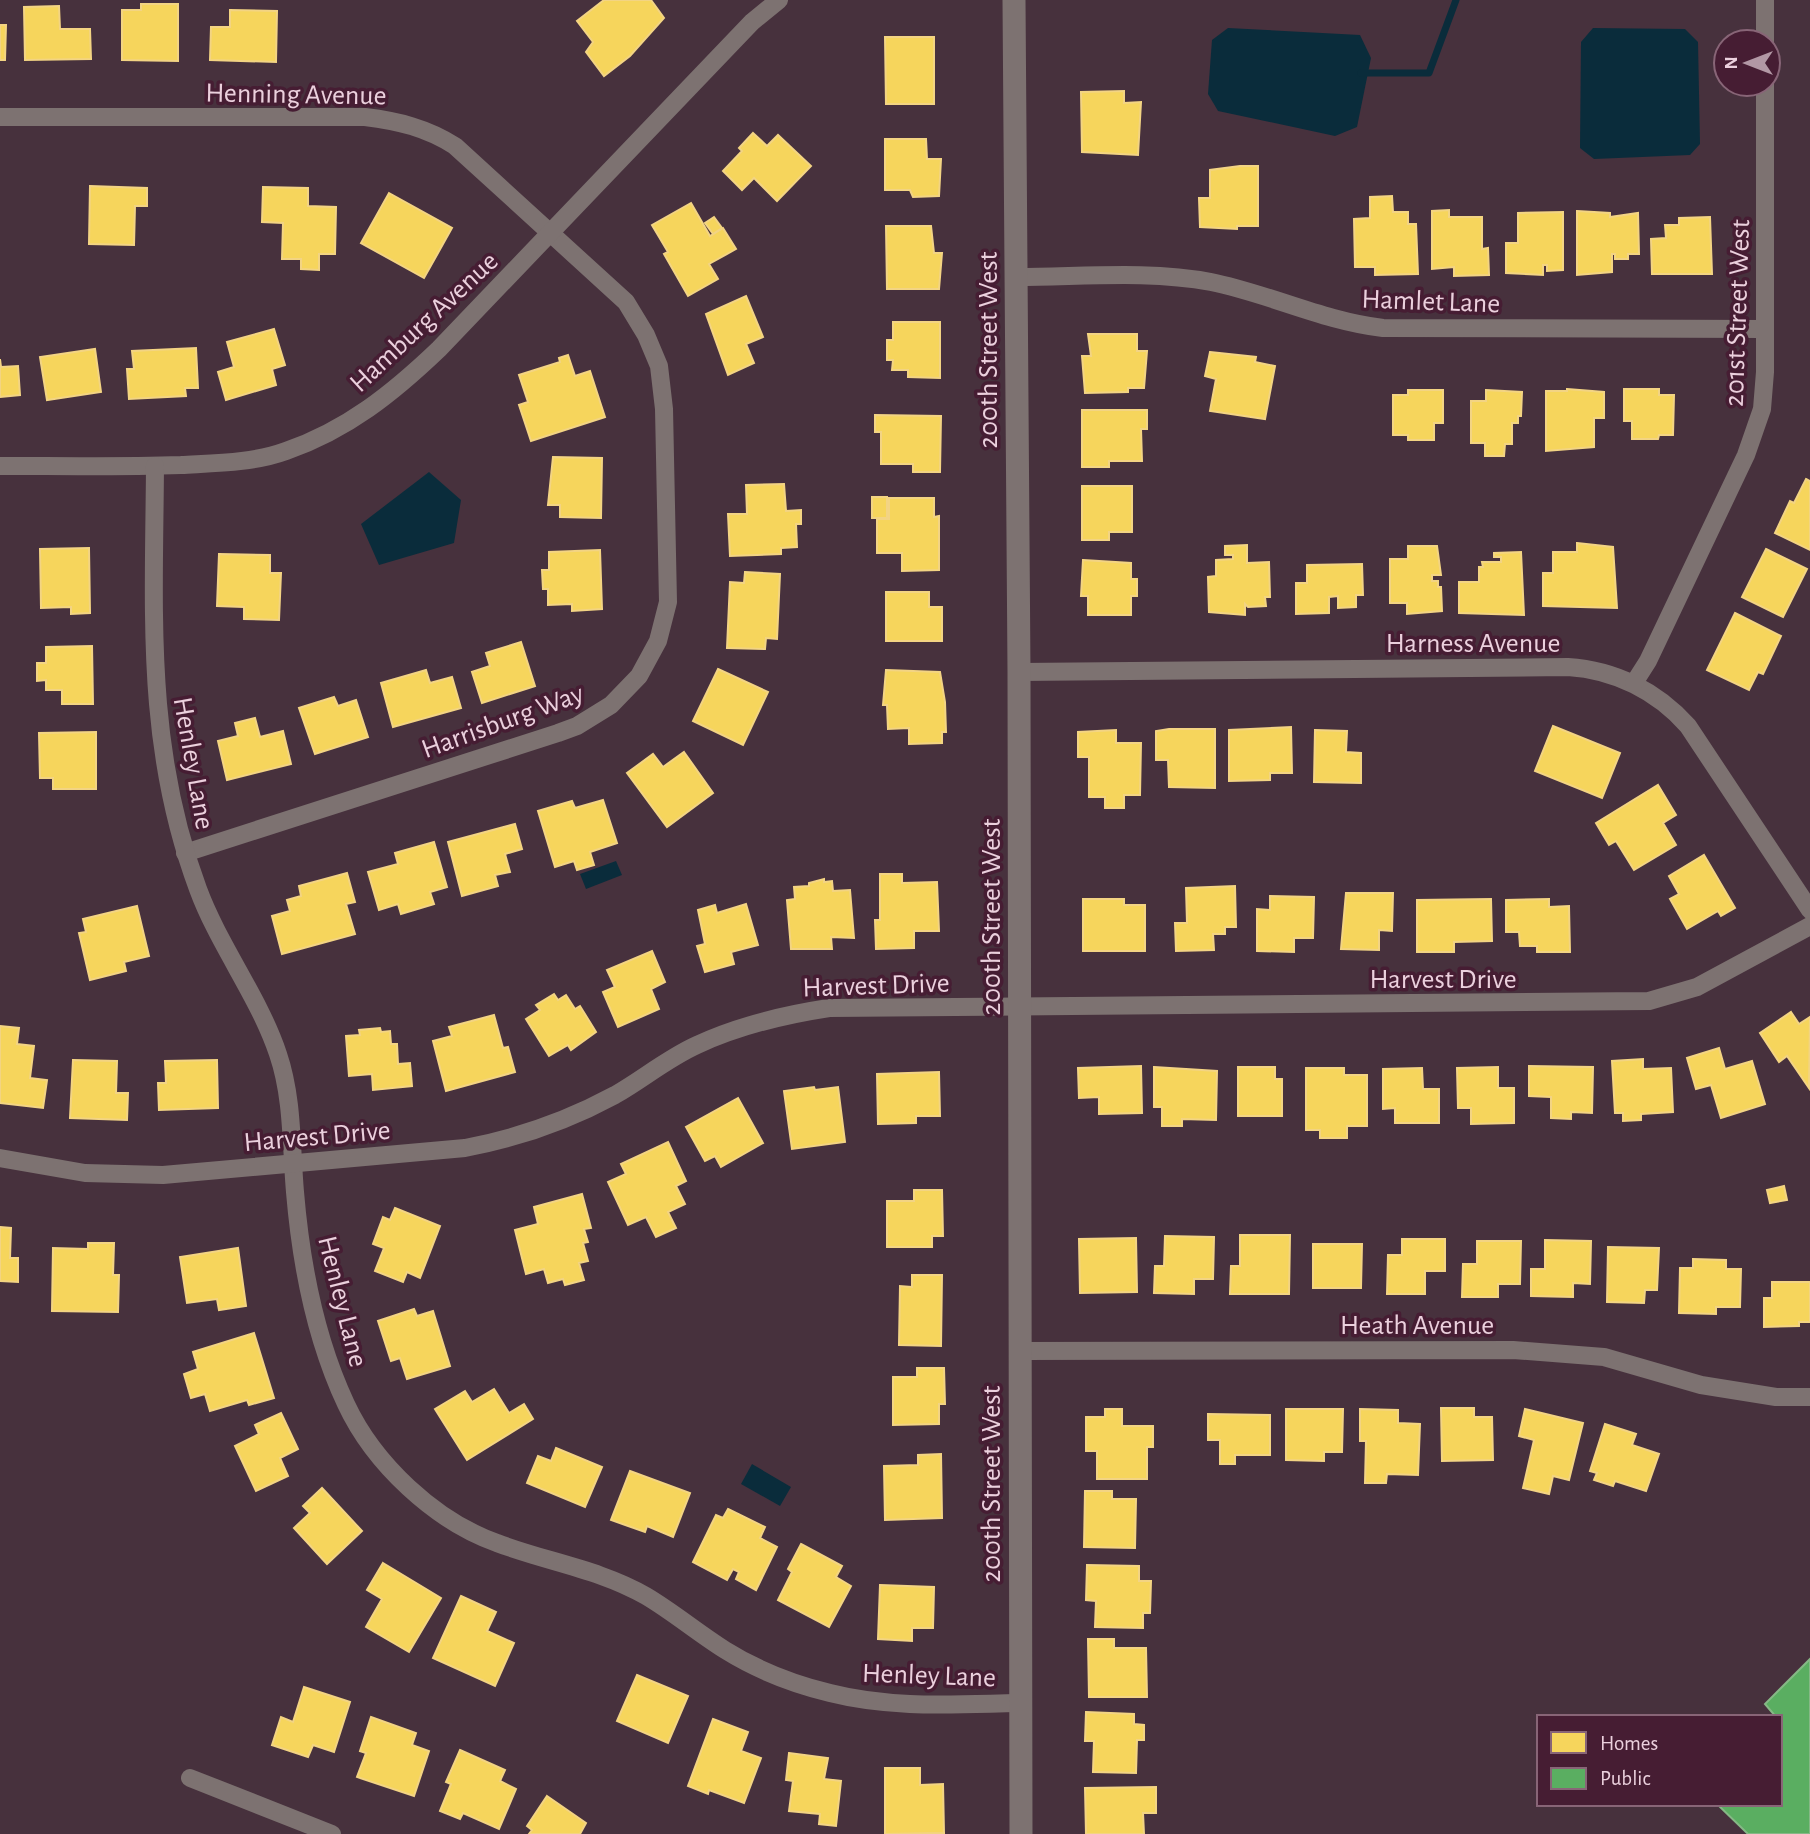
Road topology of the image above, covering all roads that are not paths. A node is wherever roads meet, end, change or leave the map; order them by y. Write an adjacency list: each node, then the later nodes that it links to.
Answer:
1 (779, 0): 7 (street, Hamburg Avenue)
2 (1014, 0): 8 (street, 200th Street West)
3 (1765, 0): 4 (street)
4 (1765, 28)
5 (1765, 98): 9 (street, 201st Street West)
6 (0, 117): 7 (street, Henning Avenue)
7 (550, 236): 11 (street, Hamburg Avenue); 14 (street, Harrisburg Way)
8 (1017, 277): 9 (street, Hamlet Lane); 12 (street, 200th Street West)
9 (1765, 329): 13 (street, 201st Street West)
10 (0, 466): 11 (street, Hamburg Avenue)
11 (155, 466): 14 (street, Henley Lane)
12 (1019, 672): 13 (street, Harness Avenue); 17 (street, 200th Street West)
13 (1634, 683): 15 (street, Harness Avenue)
14 (185, 853): 19 (street, Henley Lane)
15 (1810, 910)
16 (1810, 926): 17 (street, Harvest Drive)
17 (1020, 1007): 19 (street, Harvest Drive); 20 (street, 200th Street West)
18 (0, 1158): 19 (street, Harvest Drive)
19 (294, 1163): 22 (street, Henley Lane)
20 (1019, 1351): 21 (street, Heath Avenue); 22 (street, 200th Street West)
21 (1810, 1397)
22 (1021, 1703): 25 (street, 200th Street West)
23 (190, 1778): 24 (street)
24 (332, 1834)
25 (1021, 1834)

